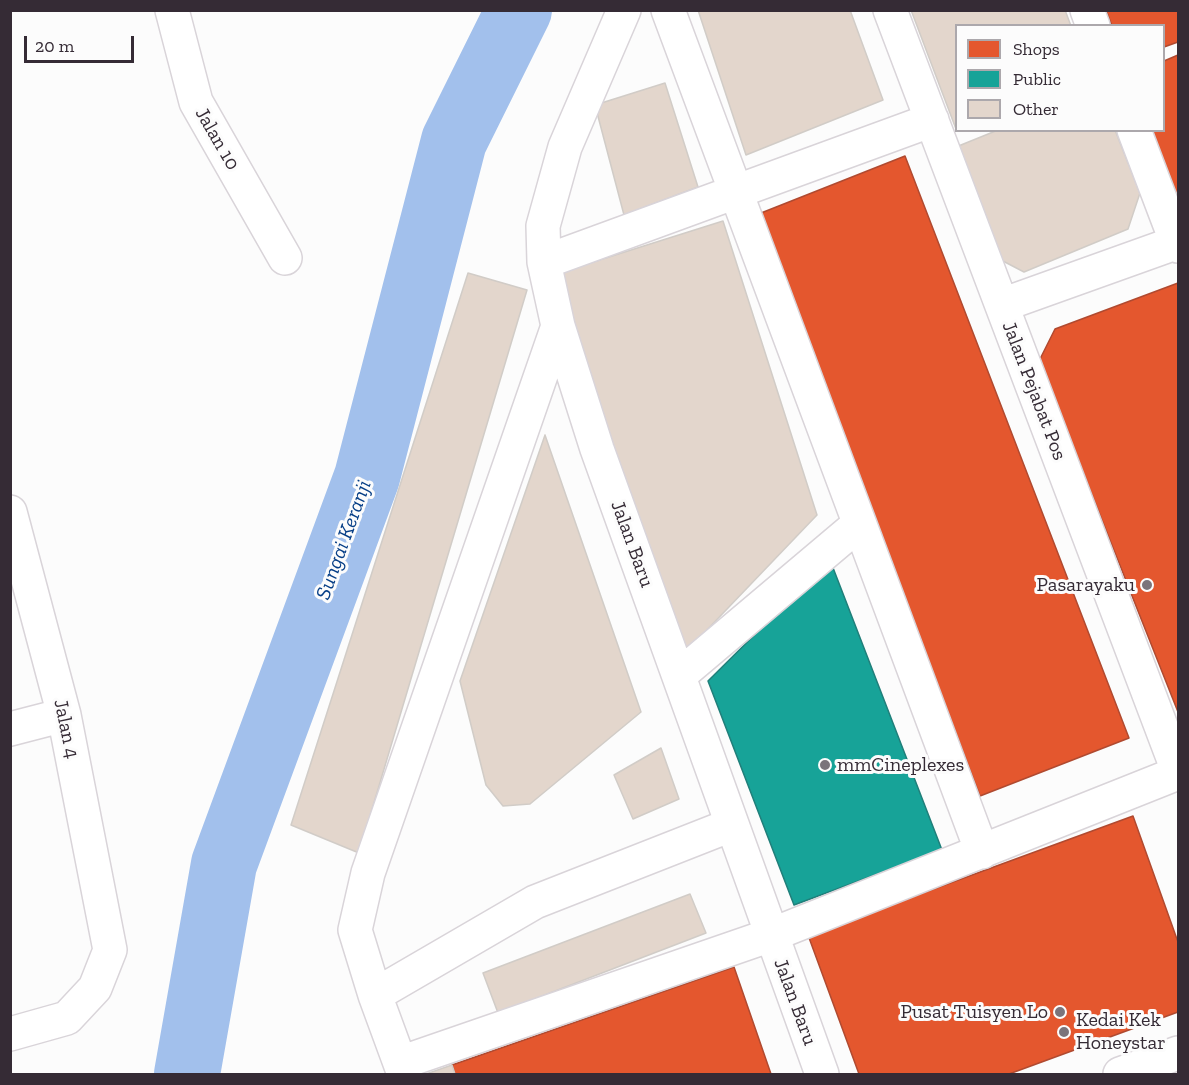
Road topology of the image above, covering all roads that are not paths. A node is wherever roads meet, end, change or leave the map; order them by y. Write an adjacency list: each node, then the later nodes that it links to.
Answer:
1 (172, 10): 9 (street, Jalan 10)
2 (624, 10): 10 (street, Jalan Baru)
3 (668, 10): 7 (street)
4 (890, 10): 5 (street, Jalan Pejabat Pos)
5 (932, 120): 7 (street); 11 (street, Jalan Pejabat Pos)
6 (1135, 132): 8 (street)
7 (736, 192): 10 (street); 14 (street)
8 (1178, 243): 11 (street)
9 (285, 258)
10 (544, 262): 12 (street, Jalan Baru)
11 (1002, 305): 18 (street, Jalan Pejabat Pos)
12 (558, 326): 15 (street, Jalan Baru); 22 (street)
13 (10, 512): 16 (street, Jalan 4)
14 (859, 524): 15 (street); 20 (street)
15 (680, 675): 19 (street, Jalan Baru)
16 (64, 714): 17 (street); 23 (street, Jalan 4)
17 (10, 729)
18 (1179, 772): 20 (street)
19 (731, 825): 21 (street, Jalan Baru); 22 (street)
20 (982, 852): 21 (street)
21 (771, 935): 25 (street); 26 (street, Jalan Baru)
22 (375, 995): 25 (street)
23 (10, 1035)
24 (1179, 1053): 27 (street)
25 (402, 1069)
26 (822, 1074)
27 (1120, 1074)

